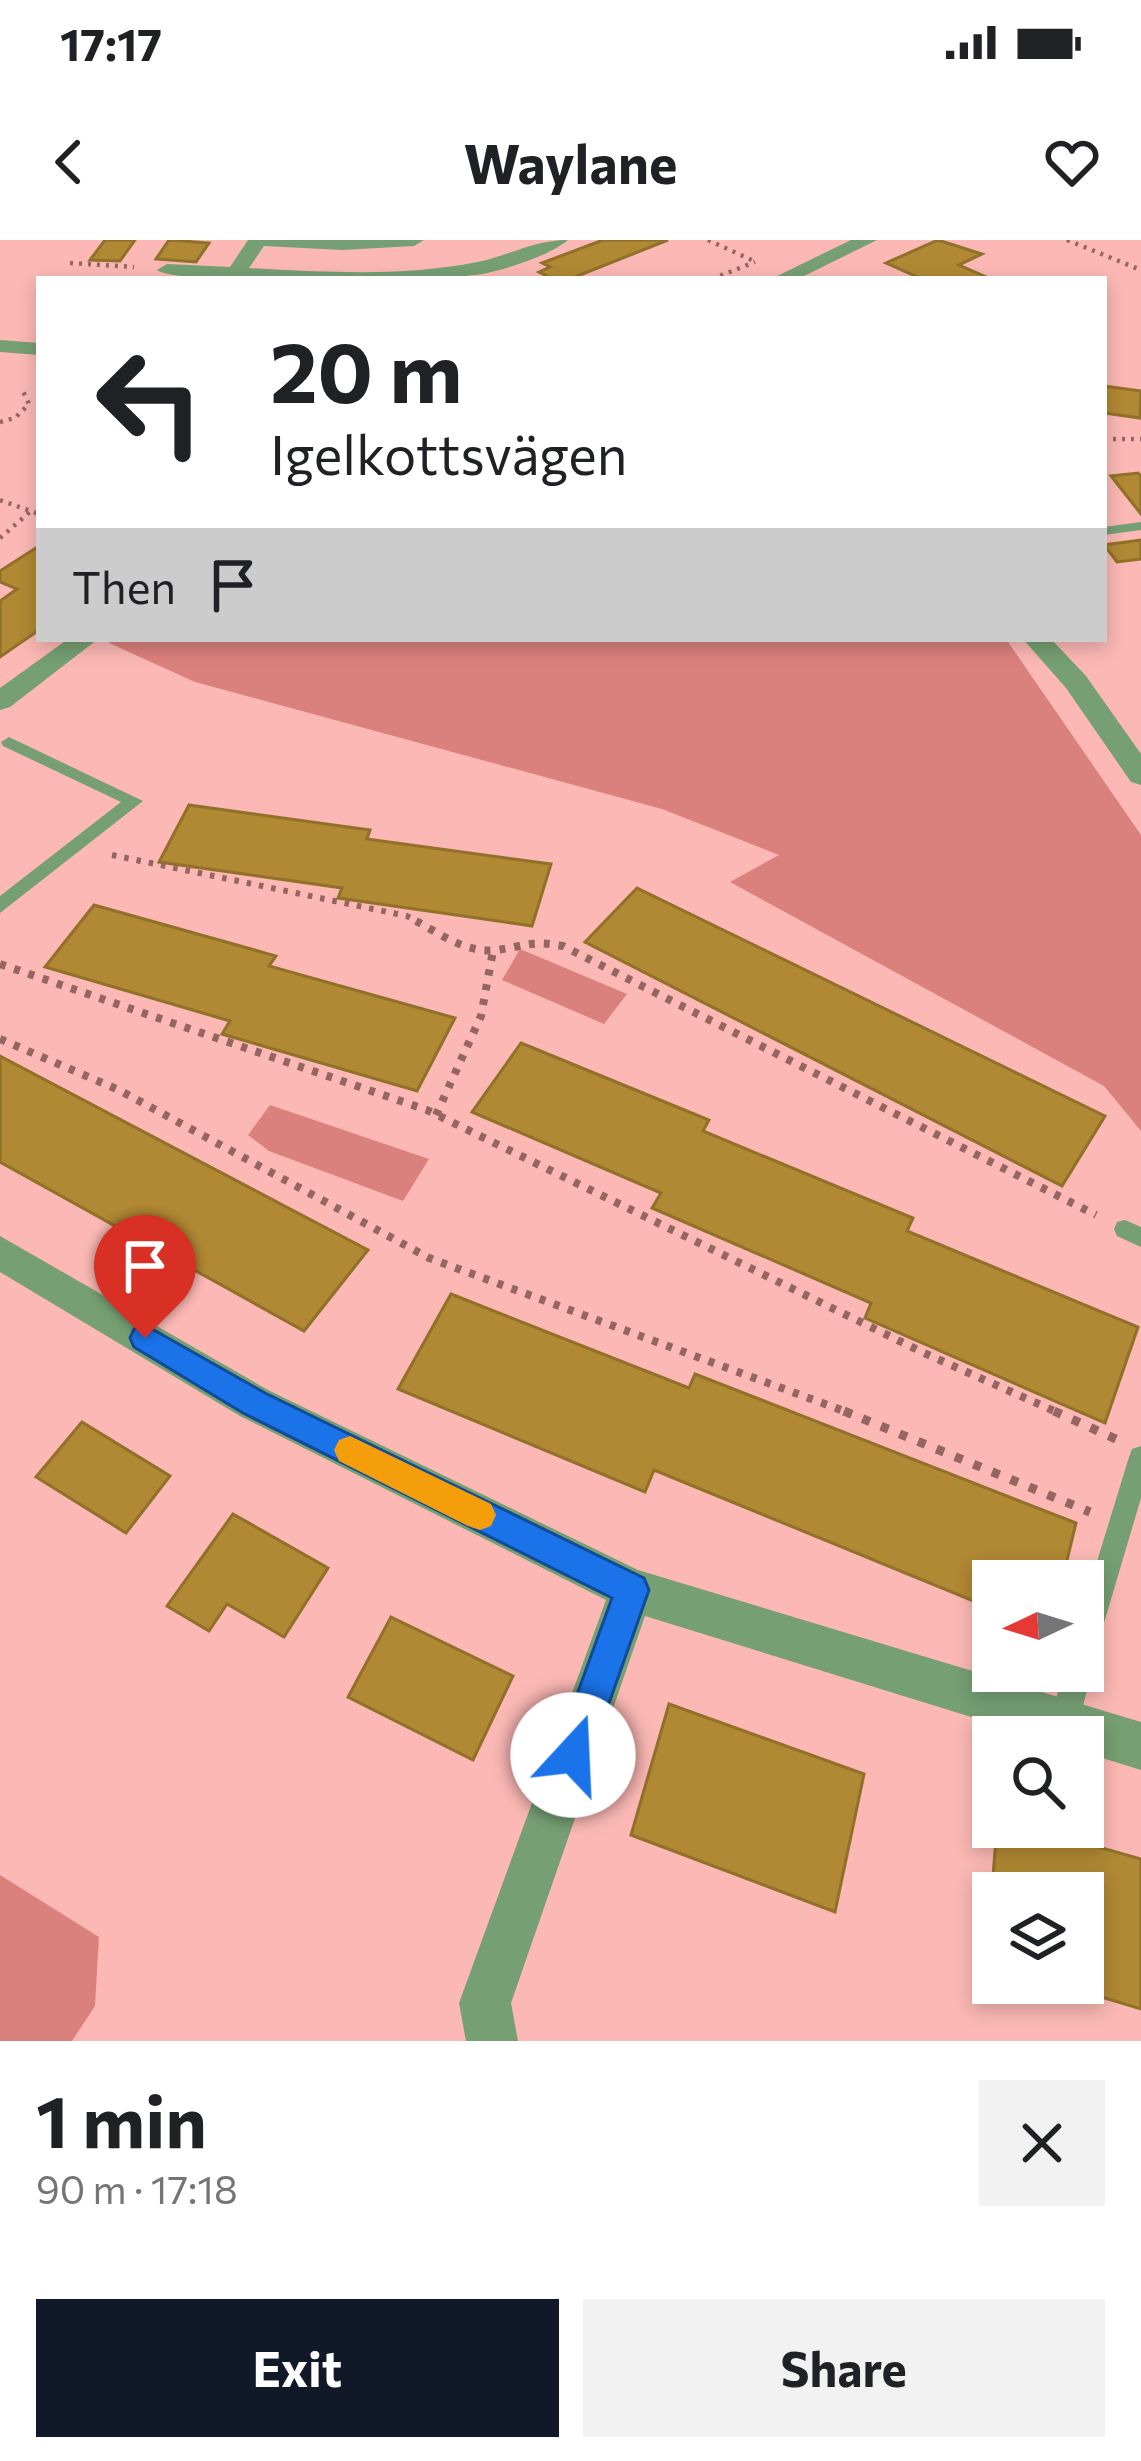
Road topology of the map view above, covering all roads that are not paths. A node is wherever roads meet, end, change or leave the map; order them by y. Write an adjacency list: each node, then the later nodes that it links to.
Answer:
1 (417, 240): 5 (street); 6 (street)
2 (558, 240): 5 (street)
3 (867, 240): 9 (street)
4 (167, 270): 6 (street)
5 (422, 272): 8 (street)
6 (236, 273): 7 (street)
7 (306, 276)
8 (375, 276)
9 (788, 276)
10 (0, 346): 11 (street)
11 (36, 349)
12 (1141, 526): 13 (lane)
13 (1107, 531)
14 (81, 642): 16 (street)
15 (1039, 642): 18 (street)
16 (0, 701)
17 (9, 742): 19 (lane)
18 (1141, 775)
19 (0, 906)
20 (0, 1252): 23 (street)
21 (1130, 1449): 22 (lane)
22 (1104, 1577)
23 (632, 1590): 24 (street); 27 (street)
24 (1040, 1716)
25 (1104, 1735): 26 (street)
26 (1141, 1746)
27 (492, 2041)

